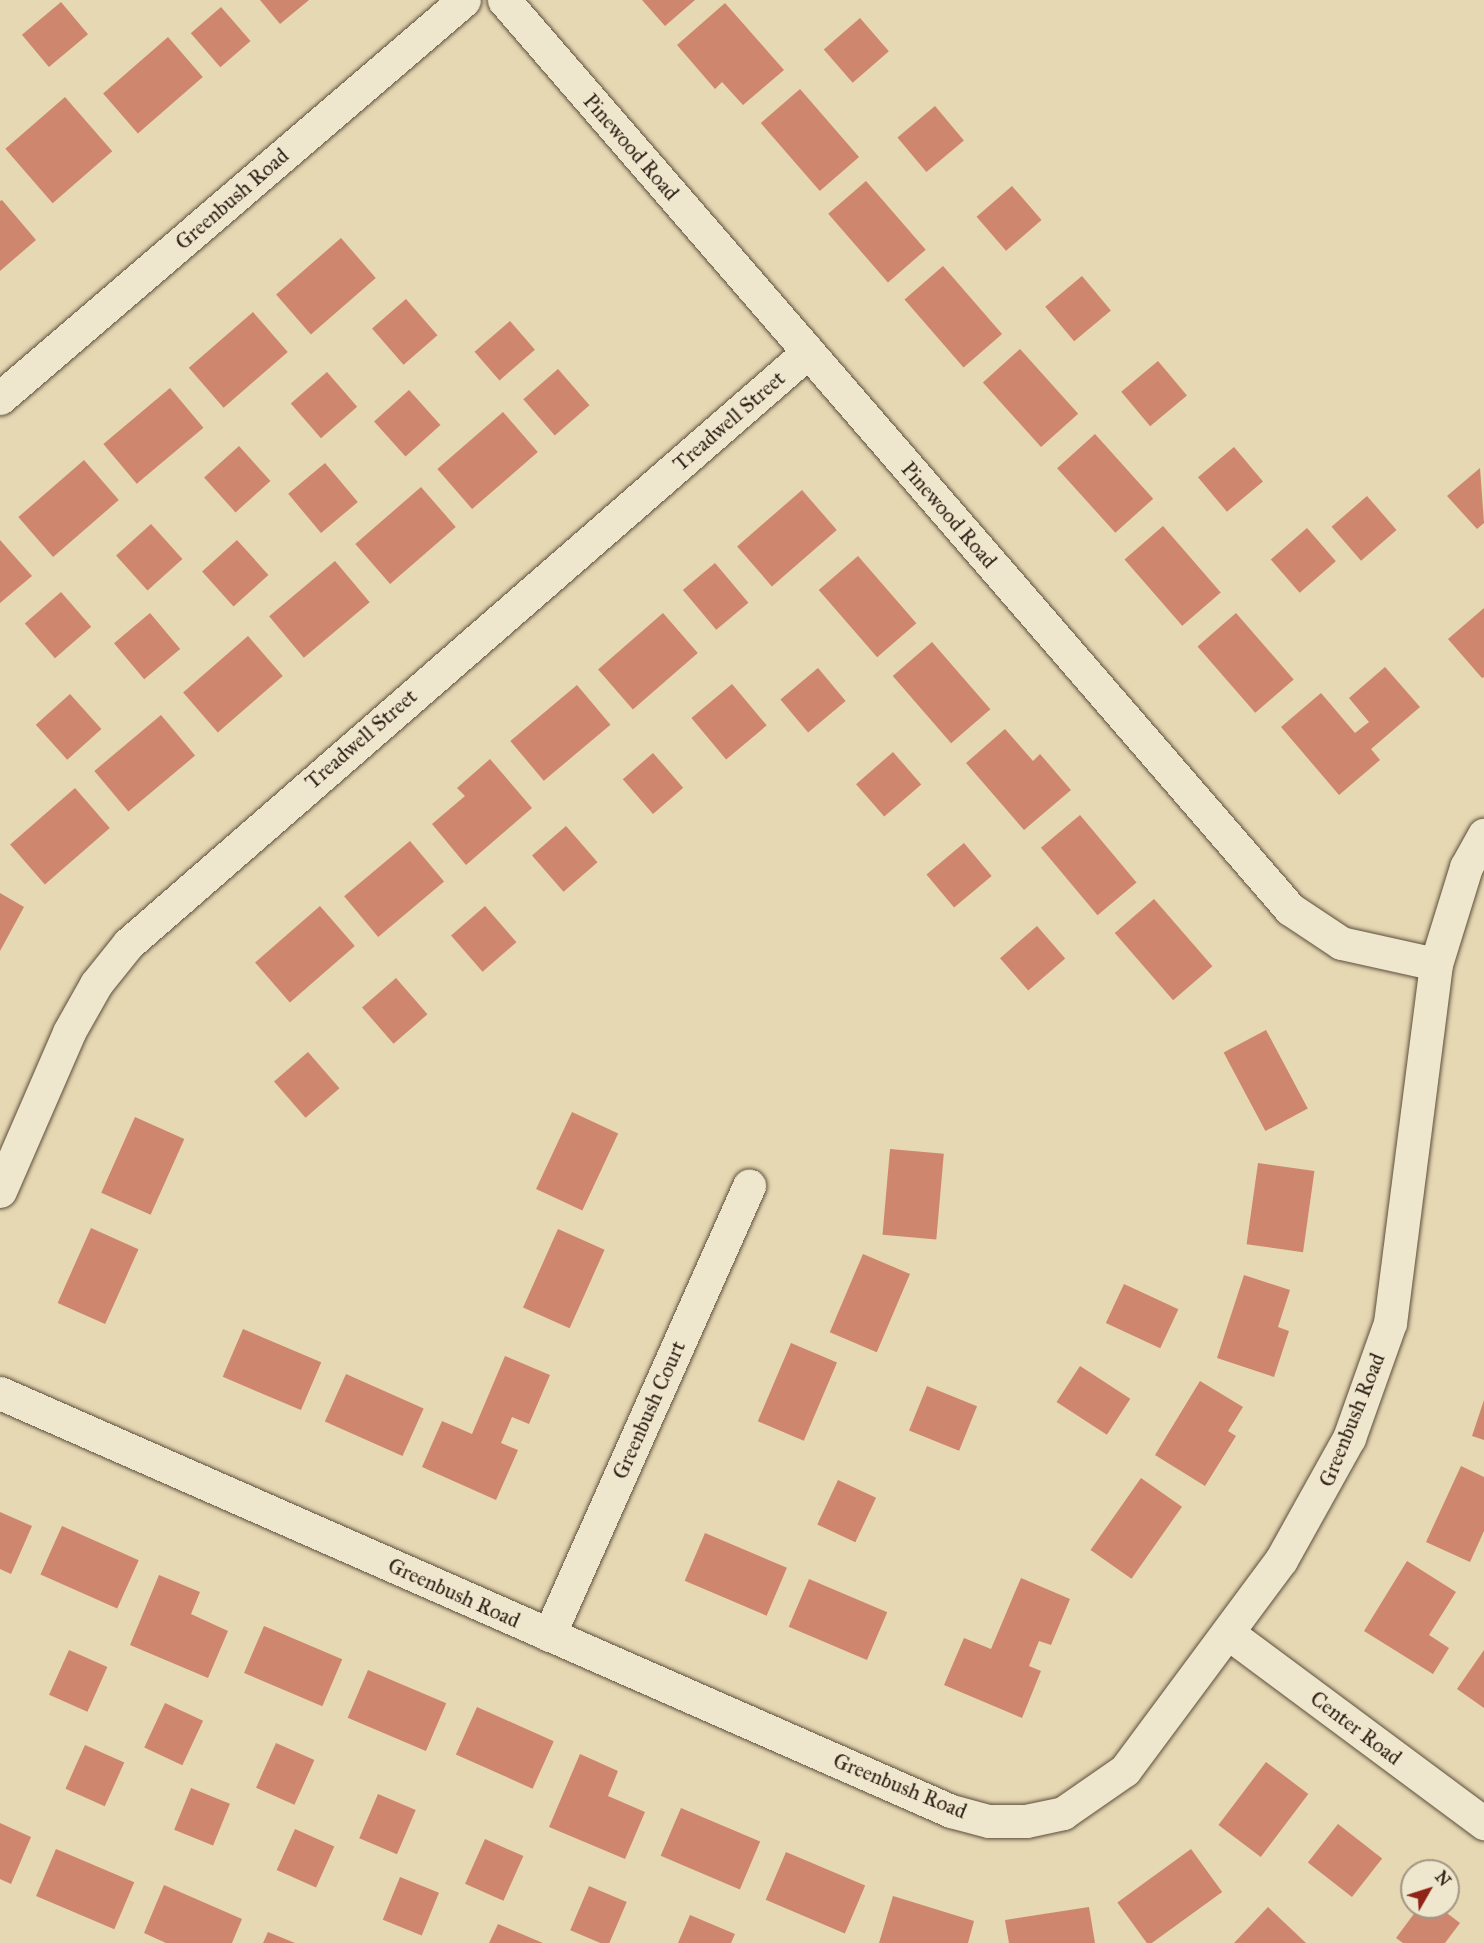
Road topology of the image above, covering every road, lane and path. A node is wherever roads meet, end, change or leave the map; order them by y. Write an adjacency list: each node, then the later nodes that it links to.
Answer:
1 (464, 0): 4 (street, Greenbush Road)
2 (504, 0): 3 (street, Pinewood Road)
3 (808, 352): 6 (street, Pinewood Road); 8 (street, Treadwell Street)
4 (0, 398)
5 (1484, 835): 6 (street, Greenbush Road)
6 (1436, 964): 10 (street, Greenbush Road)
7 (749, 1186): 11 (street, Greenbush Court)
8 (0, 1191)
9 (0, 1393): 11 (street, Greenbush Road)
10 (1228, 1633): 11 (street, Greenbush Road); 12 (street, Center Road)
11 (549, 1635)
12 (1484, 1823)

